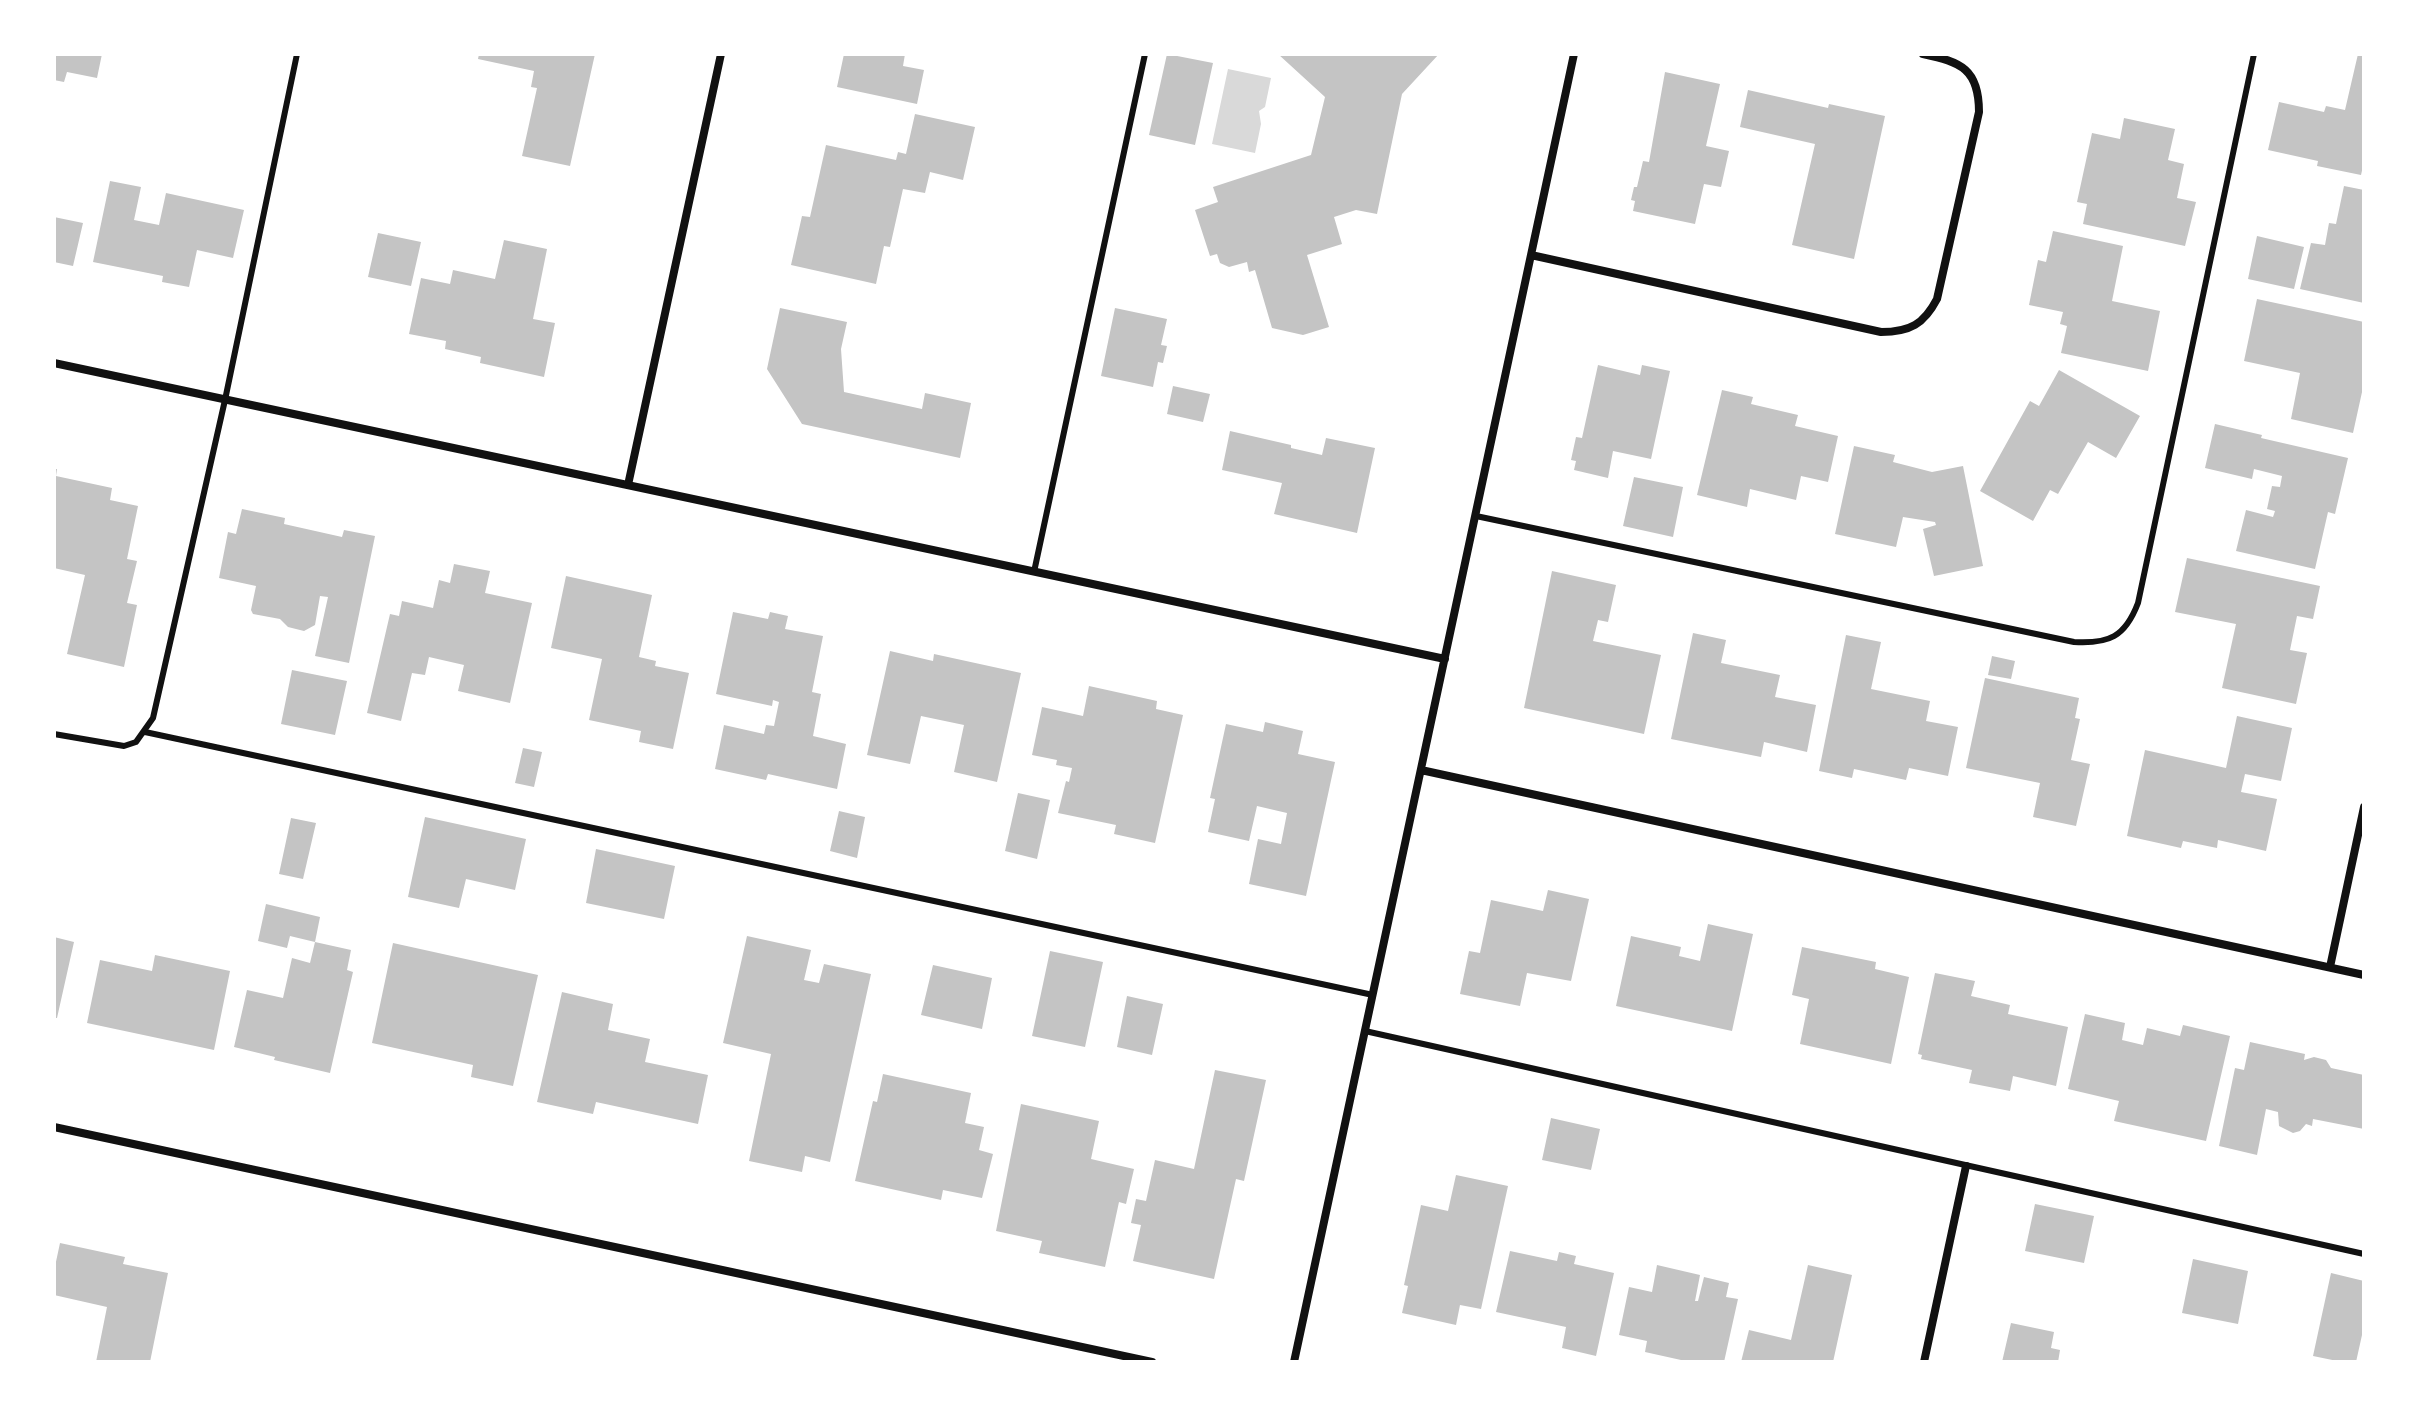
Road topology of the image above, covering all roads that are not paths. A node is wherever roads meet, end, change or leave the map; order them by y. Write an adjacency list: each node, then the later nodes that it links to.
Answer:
1 (297, 54): 9 (lane)
2 (721, 54): 10 (street)
3 (1145, 54): 12 (lane)
4 (1574, 54): 7 (street)
5 (1923, 54): 7 (street)
6 (2254, 54): 11 (lane)
7 (1531, 255): 11 (street)
8 (54, 363): 9 (street)
9 (225, 400): 10 (street); 14 (lane)
10 (628, 485): 12 (street)
11 (1476, 516): 13 (street)
12 (1034, 572): 13 (street)
13 (1445, 659): 16 (street)
14 (145, 732): 15 (lane); 20 (lane)
15 (54, 734)
16 (1421, 770): 18 (street); 20 (street)
17 (2364, 807): 18 (street)
18 (2330, 967): 19 (street)
19 (2364, 975)
20 (1373, 995): 21 (street)
21 (1365, 1031): 23 (lane); 26 (street)
22 (54, 1127): 25 (street)
23 (1966, 1166): 24 (lane); 27 (street)
24 (2364, 1254)
25 (1152, 1362)
26 (1294, 1362)
27 (1924, 1362)

